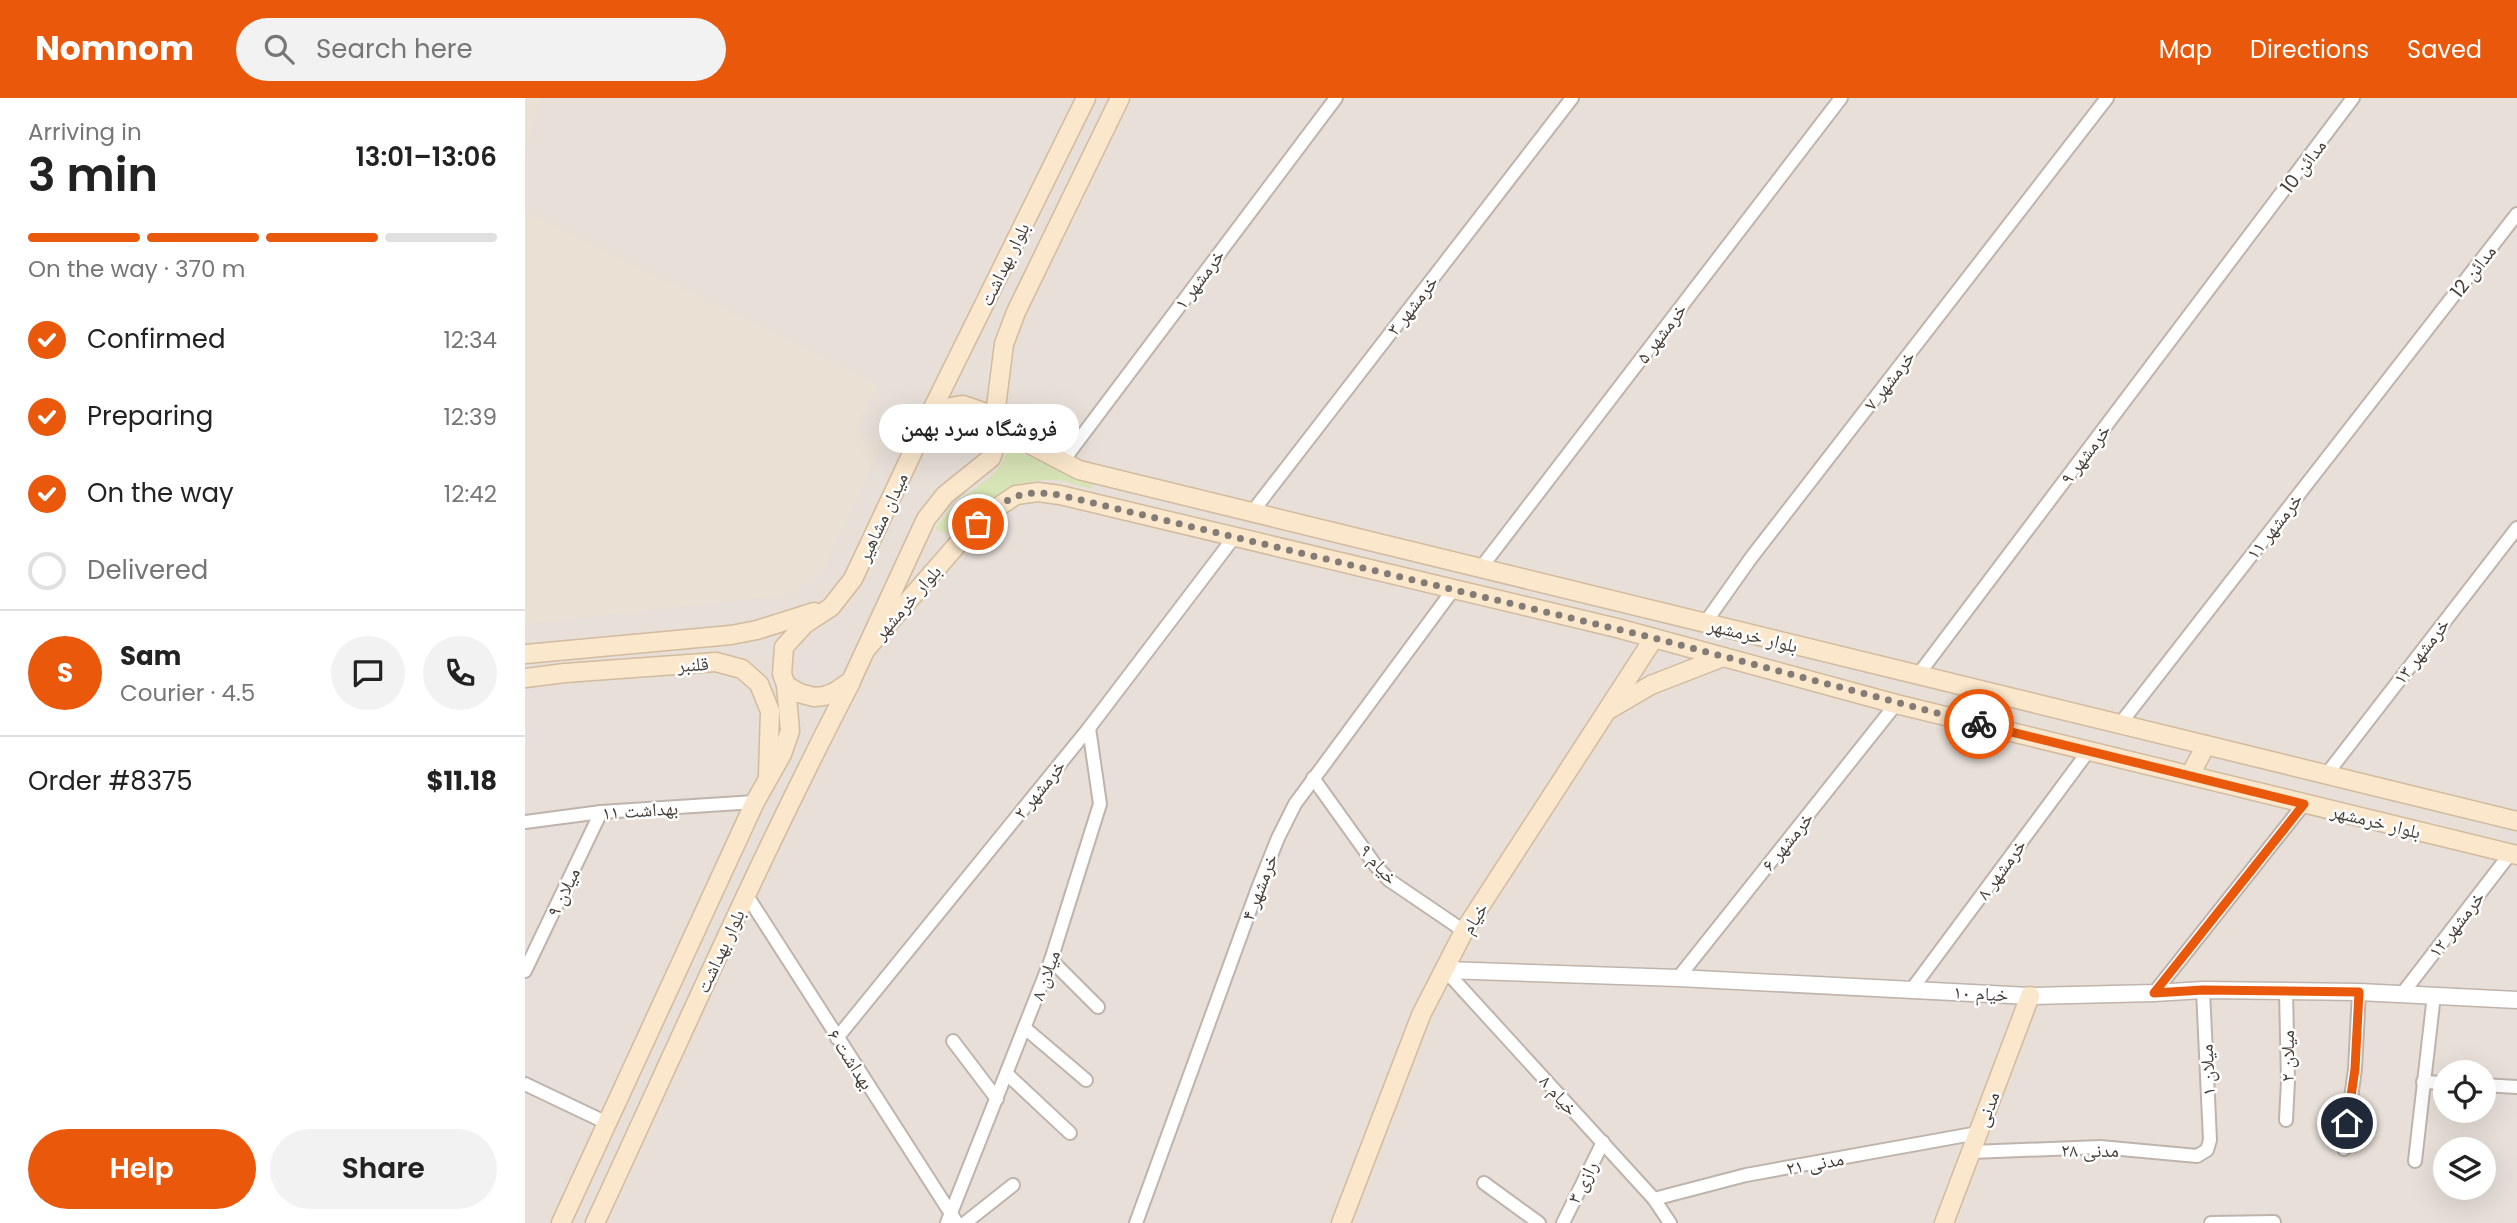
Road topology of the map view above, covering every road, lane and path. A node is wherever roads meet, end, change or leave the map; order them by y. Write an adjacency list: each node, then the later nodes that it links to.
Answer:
1 (1086, 98): 12 (main road, بلوار بهداشت)
2 (1119, 98): 11 (main road, بلوار بهداشت)
3 (1336, 98): 13 (street, خرمشهر ۱)
4 (1572, 98): 14 (street, خرمشهر ۳)
5 (1841, 98): 17 (street, خرمشهر ۵)
6 (2107, 98): 20 (street, خرمشهر ۷)
7 (2353, 98): 9 (street, مدائن 10)
8 (2517, 214): 10 (street, مدائن 12)
9 (2252, 234): 27 (street, خرمشهر ۹)
10 (2428, 328): 33 (street, خرمشهر ۱۱)
11 (995, 425): 12 (main road, میدان مشاهیر); 13 (main road, بلوار خرمشهر); 22 (main road)
12 (923, 430): 19 (main road, میدان مشاهیر)
13 (1063, 461): 14 (main road, بلوار خرمشهر)
14 (1253, 511): 16 (main road); 17 (main road, بلوار خرمشهر)
15 (2517, 527): 38 (street, خرمشهر ۱۳)
16 (1235, 536): 18 (main road, بلوار خرمشهر); 22 (main road, بلوار خرمشهر); 34 (street, خرمشهر ۲)
17 (1480, 569): 20 (main road, بلوار خرمشهر)
18 (1453, 590): 21 (main road, بلوار خرمشهر); 40 (street, خرمشهر ۴)
19 (831, 607): 23 (main road, قلنبر); 30 (main road, میدان مشاهیر)
20 (1705, 623): 27 (main road, بلوار خرمشهر)
21 (1654, 638): 25 (main road, بلوار خرمشهر); 32 (main road, خیام)
22 (867, 648): 29 (main road)
23 (563, 650): 24 (main road, قلنبر); 26 (main road)
24 (525, 654)
25 (1723, 657): 31 (main road, بلوار خرمشهر); 32 (main road)
26 (565, 673): 28 (main road, قلنبر); 39 (main road, قلنبر)
27 (1918, 675): 33 (main road, بلوار خرمشهر)
28 (525, 678)
29 (851, 681): 30 (main road); 47 (main road, بلوار بهداشت)
30 (786, 685): 39 (main road, بلوار بهداشت)
31 (1896, 704): 36 (main road, بلوار خرمشهر); 52 (street, خرمشهر ۶)
32 (1607, 710): 48 (main road, خیام)
33 (2120, 724): 35 (main road, بلوار خرمشهر)
34 (1089, 728): 49 (street, میلان ۸); 64 (street, خرمشهر ۲)
35 (2206, 746): 37 (main road); 38 (main road, بلوار خرمشهر)
36 (2089, 750): 37 (main road, بلوار خرمشهر); 53 (street, خرمشهر ۸)
37 (2190, 775): 42 (main road, بلوار خرمشهر)
38 (2326, 775): 44 (main road, بلوار خرمشهر)
39 (768, 777): 41 (main road, بلوار بهداشت)
40 (1313, 778): 48 (street, خیام ۹); 93 (street, خرمشهر ۴)
41 (755, 802): 43 (street, بهداشت ۱۱); 75 (main road, بلوار بهداشت)
42 (2304, 804): 46 (main road, بلوار خرمشهر); 57 (street)
43 (601, 813): 45 (street, بهداشت ۱۱); 51 (street, میلان ۹)
44 (2517, 821)
45 (525, 822)
46 (2513, 855): 58 (street, خرمشهر ۱۲)
47 (746, 894): 64 (street, بهداشت ۶); 87 (main road, بلوار بهداشت)
48 (1464, 931): 50 (main road, خیام)
49 (1051, 960): 62 (street); 63 (street, میلان ۸)
50 (1445, 970): 52 (street, خیام ۱۰); 78 (street, خیام ۸); 94 (main road, خیام)
51 (525, 971)
52 (1678, 978): 53 (street, خیام ۱۰)
53 (1912, 989): 60 (street, خیام ۱۰)
54 (2203, 990): 55 (street, خیام ۱۰); 57 (street, خیام ۱۰); 80 (street, میلان ۱)
55 (2286, 992): 56 (street, خیام ۱۰); 74 (street, میلان ۲)
56 (2359, 992): 58 (street, خیام ۱۰); 79 (street)
57 (2154, 993): 60 (street, خیام ۱۰)
58 (2402, 994): 59 (street, خیام ۱۰)
59 (2434, 995): 61 (street, خیام ۱۰); 68 (street)
60 (2030, 996): 77 (main road, مدنی)
61 (2517, 1000)
62 (1098, 1007)
63 (1025, 1029): 66 (street, میلان ۸); 67 (street)
64 (837, 1038): 88 (street, بهداشت ۶)
65 (953, 1041): 73 (street)
66 (1007, 1074): 73 (street, میلان ۸); 76 (street)
67 (1086, 1080)
68 (2423, 1082): 69 (street); 82 (street)
69 (2433, 1082)
70 (525, 1084): 75 (street)
71 (2496, 1086): 72 (street)
72 (2517, 1087)
73 (997, 1099): 88 (street, میلان ۸)
74 (2286, 1120)
75 (607, 1123): 85 (main road, بلوار بهداشت)
76 (1070, 1133)
77 (1978, 1133): 81 (main road, مدنی); 86 (street, مدنی ۲۱)
78 (1602, 1142): 86 (street, خیام ۸); 96 (street, رازی ۳)
79 (2344, 1149)
80 (2207, 1150): 81 (street, مدنی ۲۸)
81 (1971, 1152): 98 (main road, مدنی)
82 (2415, 1161)
83 (1484, 1183): 95 (street)
84 (1013, 1185): 92 (street)
85 (574, 1193): 87 (main road); 90 (main road, بلوار بهداشت)
86 (1654, 1199): 97 (street, خیام ۸)
87 (604, 1206): 91 (main road, بلوار بهداشت)
88 (952, 1220)
89 (2274, 1222): 99 (street)
90 (561, 1223)
91 (596, 1223)
92 (965, 1223)
93 (1136, 1223)
94 (1341, 1223)
95 (1539, 1223)
96 (1563, 1223)
97 (1670, 1223)
98 (1944, 1223)
99 (2211, 1223)

